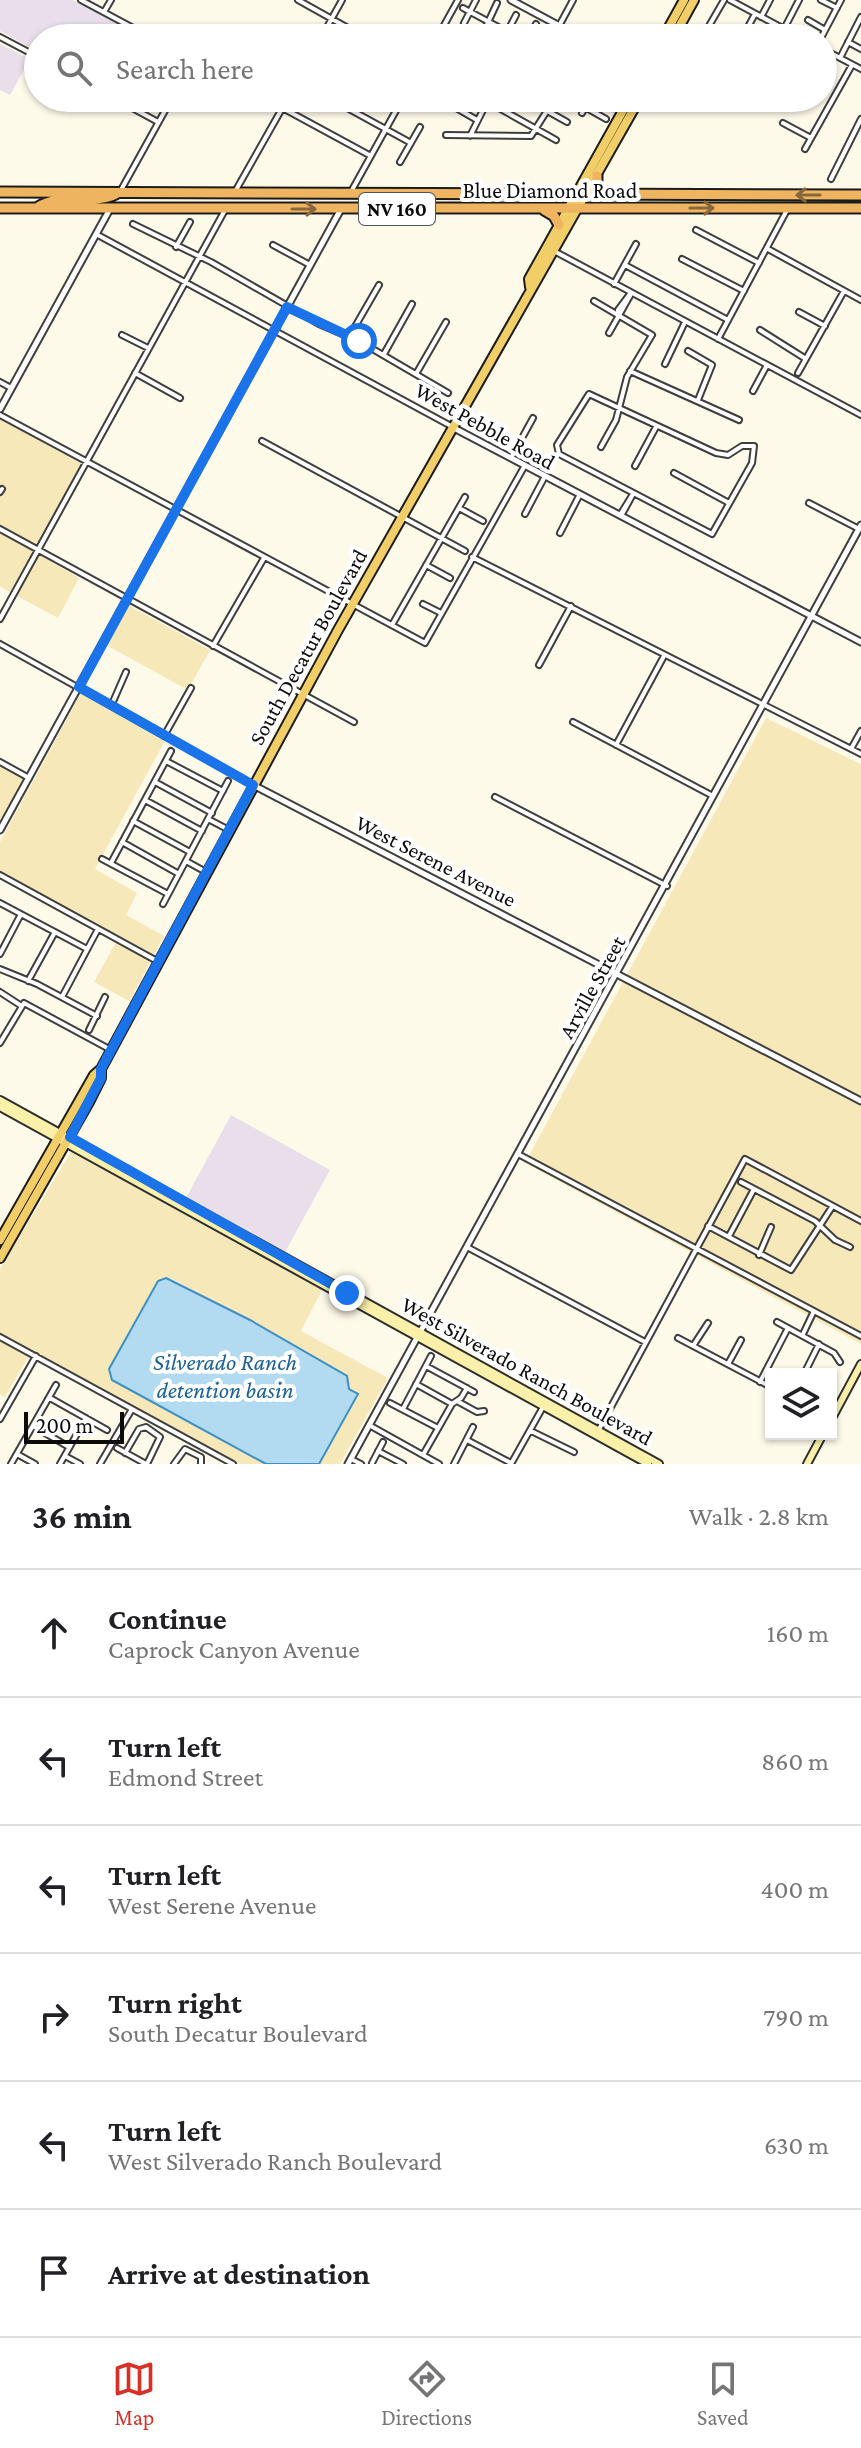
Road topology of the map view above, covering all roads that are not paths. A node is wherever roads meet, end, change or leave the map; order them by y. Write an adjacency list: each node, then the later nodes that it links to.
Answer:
1 (81, 0): 21 (street)
2 (111, 0): 21 (street)
3 (298, 0): 25 (street)
4 (342, 0): 25 (street)
5 (458, 0): 33 (street)
6 (476, 0): 20 (street)
7 (511, 0): 37 (street)
8 (573, 0): 38 (street)
9 (684, 0): 39 (main road)
10 (694, 0): 40 (main road)
11 (727, 0): 16 (street); 41 (street)
12 (770, 0): 24 (street)
13 (799, 0): 44 (street)
14 (821, 0): 19 (street)
15 (841, 0): 19 (street)
16 (740, 2): 22 (street)
17 (497, 3): 28 (street)
18 (463, 8): 20 (street)
19 (837, 8): 46 (street)
20 (470, 11): 28 (street); 29 (street)
21 (104, 12): 30 (street)
22 (755, 14): 24 (street); 42 (street)
23 (516, 15): 36 (street)
24 (761, 17): 43 (street)
25 (331, 19): 31 (street); 32 (street)
26 (808, 20): 45 (street)
27 (860, 20): 48 (street)
28 (487, 21): 34 (street); 35 (street)
29 (464, 23)
30 (126, 24)
31 (328, 24)
32 (340, 24)
33 (445, 24)
34 (486, 24)
35 (493, 24)
36 (511, 24)
37 (555, 24)
38 (560, 24)
39 (671, 24)
40 (681, 24)
41 (711, 24)
42 (750, 24)
43 (774, 24)
44 (789, 24)
45 (815, 24)
46 (828, 24)
47 (0, 37): 50 (street)
48 (848, 42): 49 (street); 52 (street)
49 (861, 49)
50 (24, 50)
51 (837, 56): 52 (street)
52 (840, 58): 53 (street)
53 (852, 65): 54 (street); 55 (street)
54 (861, 69)
55 (837, 92)
56 (140, 112): 74 (street)
57 (164, 112): 74 (street)
58 (280, 112): 93 (street)
59 (289, 112): 86 (street)
60 (355, 112): 78 (street)
61 (395, 112): 78 (street)
62 (463, 112): 73 (street)
63 (481, 112): 73 (street)
64 (508, 112): 79 (street)
65 (547, 112): 79 (street)
66 (550, 112): 75 (street)
67 (594, 112): 71 (street)
68 (623, 112): 95 (main road, South Decatur Boulevard)
69 (632, 112): 88 (main road, South Decatur Boulevard)
70 (826, 112): 82 (street)
71 (606, 119)
72 (861, 119): 89 (street)
73 (477, 120): 81 (street)
74 (158, 122): 91 (street)
75 (567, 122)
76 (783, 123): 82 (street)
77 (420, 127): 84 (street)
78 (386, 129): 84 (street); 86 (street)
79 (537, 130): 81 (street); 83 (street)
80 (446, 135): 81 (street)
81 (470, 136)
82 (811, 138): 85 (street)
83 (556, 140)
84 (411, 143): 87 (street)
85 (805, 149)
86 (371, 156): 94 (street)
87 (400, 162)
88 (597, 176): 95 (main road, South Decatur Boulevard); 96 (highway)
89 (831, 179)
90 (0, 192): 91 (highway, Blue Diamond Road / NV 160)
91 (120, 192): 92 (highway, Blue Diamond Road / NV 160); 99 (highway)
92 (188, 193): 93 (highway, Blue Diamond Road / NV 160); 98 (highway)
93 (235, 193): 94 (highway, Blue Diamond Road / NV 160)
94 (350, 193): 95 (highway, Blue Diamond Road / NV 160)
95 (581, 195): 96 (highway, Blue Diamond Road / NV 160); 103 (main road, South Decatur Boulevard)
96 (610, 195): 97 (highway, Blue Diamond Road / NV 160, one-way to 96)
97 (861, 195)
98 (112, 206): 99 (highway, Blue Diamond Road / NV 160); 102 (highway, Blue Diamond Road / NV 160); 111 (street)
99 (38, 207): 101 (highway, Blue Diamond Road / NV 160)
100 (787, 207): 103 (highway, Blue Diamond Road / NV 160, one-way to 100); 104 (highway, Blue Diamond Road / NV 160); 115 (street)
101 (0, 208)
102 (226, 208): 105 (highway, Blue Diamond Road / NV 160, one-way to 105); 117 (street)
103 (573, 208): 106 (highway, Blue Diamond Road / NV 160); 109 (main road, South Decatur Boulevard); 116 (main road, South Decatur Boulevard)
104 (861, 208)
105 (342, 209): 106 (highway, Blue Diamond Road / NV 160); 120 (street)
106 (541, 209): 109 (highway)
107 (190, 222): 114 (street)
108 (133, 224): 114 (street)
109 (559, 225): 125 (main road, South Decatur Boulevard)
110 (696, 230): 119 (street)
111 (96, 234): 122 (street, West Pebble Road); 156 (street)
112 (636, 244): 121 (street)
113 (273, 245): 120 (street)
114 (176, 247): 117 (street)
115 (767, 249): 119 (street); 127 (street)
116 (554, 251): 123 (street); 125 (main road, South Decatur Boulevard)
117 (198, 258): 122 (street); 132 (street)
118 (682, 259): 126 (street)
119 (759, 263): 126 (street)
120 (310, 265): 132 (street)
121 (625, 265): 123 (street); 135 (street)
122 (185, 281): 139 (street, West Pebble Road); 145 (street)
123 (614, 284): 128 (street)
124 (379, 285): 143 (street)
125 (530, 287): 167 (main road, South Decatur Boulevard)
126 (744, 291): 135 (street)
127 (844, 291): 129 (street); 138 (street)
128 (631, 293): 134 (street); 137 (street)
129 (861, 300)
130 (594, 301): 134 (street)
131 (412, 304): 147 (street)
132 (287, 307): 139 (street); 143 (street)
133 (799, 312): 138 (street)
134 (619, 315): 141 (street); 151 (street)
135 (728, 320): 144 (street)
136 (446, 322): 154 (street)
137 (685, 322): 144 (street); 149 (street)
138 (825, 326): 148 (street)
139 (274, 330): 167 (street, West Pebble Road); 183 (street)
140 (760, 330): 148 (street)
141 (609, 333)
142 (122, 335): 145 (street)
143 (349, 337): 147 (street)
144 (718, 339): 150 (street)
145 (148, 348): 152 (street)
146 (688, 351): 160 (street)
147 (384, 354): 154 (street)
148 (806, 359): 153 (street)
149 (665, 364)
150 (767, 365): 157 (street); 164 (street)
151 (630, 371): 160 (street); 162 (street)
152 (135, 373): 159 (street); 172 (street)
153 (798, 373)
154 (416, 374): 158 (street)
155 (0, 382): 156 (street)
156 (11, 388): 161 (street)
157 (753, 391)
158 (448, 393)
159 (180, 398)
160 (698, 400): 166 (street)
161 (0, 409)
162 (620, 409): 168 (street); 170 (street); 177 (street)
163 (0, 415): 172 (street)
164 (861, 415)
165 (533, 418): 171 (street)
166 (739, 420)
167 (451, 426): 171 (street, West Pebble Road); 185 (main road, South Decatur Boulevard)
168 (656, 427): 173 (street); 180 (street)
169 (262, 441): 185 (street)
170 (601, 447)
171 (510, 459): 174 (street, West Pebble Road)
172 (87, 462): 183 (street); 192 (street)
173 (635, 466)
174 (524, 467): 176 (street, West Pebble Road); 194 (street)
175 (674, 473): 180 (street)
176 (544, 478): 178 (street, West Pebble Road); 184 (street)
177 (633, 494): 180 (street); 186 (street)
178 (579, 496): 186 (street, West Pebble Road); 190 (street)
179 (465, 497): 182 (street)
180 (729, 503)
181 (809, 503): 188 (street)
182 (459, 508): 187 (street); 191 (street)
183 (176, 509): 195 (street); 198 (street)
184 (525, 514)
185 (401, 516): 191 (street); 200 (main road, South Decatur Boulevard)
186 (620, 518): 203 (street, West Pebble Road)
187 (483, 521)
188 (860, 528): 203 (street, Arville Street)
189 (0, 529): 192 (street)
190 (560, 533)
191 (442, 538): 193 (street); 196 (street)
192 (38, 551): 198 (street); 204 (street)
193 (465, 551)
194 (472, 557): 201 (street); 202 (street)
195 (264, 558): 200 (street); 208 (street)
196 (426, 565): 197 (street); 205 (street)
197 (450, 578)
198 (127, 599): 208 (street); 212 (street)
199 (423, 604): 202 (street)
200 (352, 605): 205 (street); 214 (main road, South Decatur Boulevard)
201 (571, 606): 209 (street); 210 (street)
202 (441, 613): 205 (street)
203 (811, 618): 206 (street, West Pebble Road); 216 (street, Arville Street)
204 (0, 619)
205 (392, 625)
206 (861, 642)
207 (0, 644): 212 (street, West Serene Avenue)
208 (213, 646): 214 (street)
209 (664, 656): 216 (street); 221 (street)
210 (539, 665)
211 (126, 672): 215 (street)
212 (79, 687): 215 (street, West Serene Avenue); 227 (street)
213 (191, 688): 220 (street)
214 (302, 694): 217 (street); 230 (main road, South Decatur Boulevard)
215 (112, 704): 220 (street, West Serene Avenue)
216 (763, 707): 222 (street); 233 (street, Arville Street)
217 (354, 722)
218 (573, 722): 221 (street)
219 (861, 731): 222 (street)
220 (164, 736): 230 (street, West Serene Avenue)
221 (616, 745): 233 (street)
222 (851, 749): 224 (street)
223 (171, 751): 225 (street)
224 (861, 754)
225 (166, 761): 229 (street); 231 (street)
226 (0, 762): 227 (street)
227 (29, 778): 238 (street)
228 (228, 781): 231 (street)
229 (155, 782): 234 (street); 235 (street)
230 (253, 785): 239 (main road, South Decatur Boulevard); 260 (street, West Serene Avenue)
231 (223, 791): 235 (street)
232 (495, 797): 249 (street)
233 (715, 797): 249 (street, Arville Street)
234 (145, 800): 237 (street); 240 (street)
235 (212, 813): 236 (street)
236 (208, 819): 239 (street); 240 (street)
237 (133, 821): 241 (street); 242 (street)
238 (0, 830)
239 (229, 830): 246 (main road, South Decatur Boulevard)
240 (202, 831): 242 (street)
241 (122, 842): 245 (street); 247 (street)
242 (190, 852): 244 (street)
243 (102, 859): 245 (street)
244 (186, 861): 246 (street); 247 (street)
245 (111, 863): 250 (street)
246 (206, 872): 258 (main road, South Decatur Boulevard)
247 (179, 874): 250 (street)
248 (0, 875): 254 (street)
249 (667, 886): 260 (street, Arville Street)
250 (168, 894): 251 (street)
251 (163, 904)
252 (1, 905): 253 (street)
253 (21, 914): 255 (street); 257 (street)
254 (98, 929): 256 (street); 258 (street)
255 (55, 932): 256 (street); 261 (street)
256 (87, 949): 263 (street)
257 (0, 954)
258 (159, 962): 269 (main road, South Decatur Boulevard)
259 (0, 969): 261 (street)
260 (617, 973): 270 (street, West Serene Avenue); 273 (street, Arville Street)
261 (28, 981): 263 (street)
262 (0, 992): 265 (street)
263 (62, 997): 266 (street)
264 (105, 997): 266 (street)
265 (22, 1004): 268 (street); 269 (street)
266 (97, 1016): 267 (street)
267 (89, 1030)
268 (0, 1043)
269 (111, 1050): 272 (main road, South Decatur Boulevard)
270 (861, 1101)
271 (0, 1106): 272 (main road, West Silverado Ranch Boulevard)
272 (64, 1138): 282 (main road, South Decatur Boulevard); 287 (main road, South Decatur Boulevard); 293 (main road, West Silverado Ranch Boulevard)
273 (518, 1154): 283 (street, Arville Street); 285 (street)
274 (741, 1182): 275 (street)
275 (754, 1189): 279 (street); 281 (street)
276 (833, 1206): 277 (street); 278 (street); 279 (street)
277 (861, 1221)
278 (708, 1226): 281 (street); 285 (street)
279 (822, 1226): 284 (street); 286 (street)
280 (771, 1227): 286 (street)
281 (728, 1237): 286 (street)
282 (0, 1240)
283 (467, 1247): 293 (street, Arville Street); 298 (street)
284 (850, 1247)
285 (695, 1250): 288 (street); 298 (street)
286 (759, 1255)
287 (0, 1258)
288 (814, 1311): 292 (street); 294 (street)
289 (777, 1322): 291 (street)
290 (708, 1323): 300 (street)
291 (788, 1328): 292 (street); 308 (street)
292 (802, 1335): 299 (street)
293 (419, 1336): 317 (main road, West Silverado Ranch Boulevard); 318 (main road, West Silverado Ranch Boulevard); 325 (street, Arville Street)
294 (861, 1336)
295 (0, 1337): 301 (street)
296 (678, 1338): 300 (street)
297 (741, 1340): 304 (street)
298 (645, 1342): 331 (street)
299 (819, 1344): 303 (street); 307 (street)
300 (693, 1346): 304 (street)
301 (36, 1356): 319 (street); 324 (street)
302 (431, 1356): 306 (street)
303 (840, 1362)
304 (728, 1364): 308 (street)
305 (861, 1364): 321 (main road)
306 (426, 1366): 309 (street); 312 (street)
307 (807, 1368)
308 (760, 1382): 310 (street)
309 (416, 1384): 315 (street); 320 (street)
310 (765, 1384)
311 (56, 1385): 314 (street)
312 (467, 1388): 313 (street); 315 (street)
313 (474, 1392)
314 (49, 1398): 323 (street); 326 (street)
315 (454, 1402): 322 (street); 328 (street)
316 (390, 1403): 320 (street)
317 (543, 1407): 318 (main road); 330 (street); 331 (main road, West Silverado Ranch Boulevard)
318 (556, 1408): 331 (main road, West Silverado Ranch Boulevard)
319 (132, 1409): 343 (street); 351 (street)
320 (403, 1409): 328 (street)
321 (837, 1409)
322 (484, 1411)
323 (86, 1418): 329 (street); 335 (street)
324 (0, 1419)
325 (369, 1425): 341 (street); 345 (street, Arville Street)
326 (33, 1426): 335 (street); 340 (street)
327 (473, 1427): 332 (street)
328 (438, 1428): 341 (street)
329 (107, 1430)
330 (531, 1431): 338 (street); 360 (street)
331 (597, 1433): 361 (main road, West Silverado Ranch Boulevard); 362 (main road, West Silverado Ranch Boulevard)
332 (467, 1440): 359 (street); 360 (street)
333 (820, 1440): 363 (main road)
334 (383, 1442): 337 (street)
335 (70, 1448): 342 (street)
336 (117, 1448): 339 (street)
337 (378, 1451): 346 (street); 357 (street)
338 (574, 1452)
339 (125, 1453): 352 (street); 352 (street)
340 (17, 1454): 347 (street); 348 (street)
341 (423, 1455): 358 (street)
342 (65, 1456): 349 (street); 350 (street)
343 (225, 1461): 354 (street); 355 (street)
344 (202, 1462): 353 (street)
345 (351, 1462): 356 (street)
346 (372, 1463)
347 (11, 1464)
348 (35, 1464)
349 (60, 1464)
350 (80, 1464)
351 (100, 1464)
352 (146, 1464)
353 (174, 1464)
354 (219, 1464)
355 (233, 1464)
356 (361, 1464)
357 (402, 1464)
358 (439, 1464)
359 (454, 1464)
360 (512, 1464)
361 (648, 1464)
362 (659, 1464)
363 (807, 1464)

